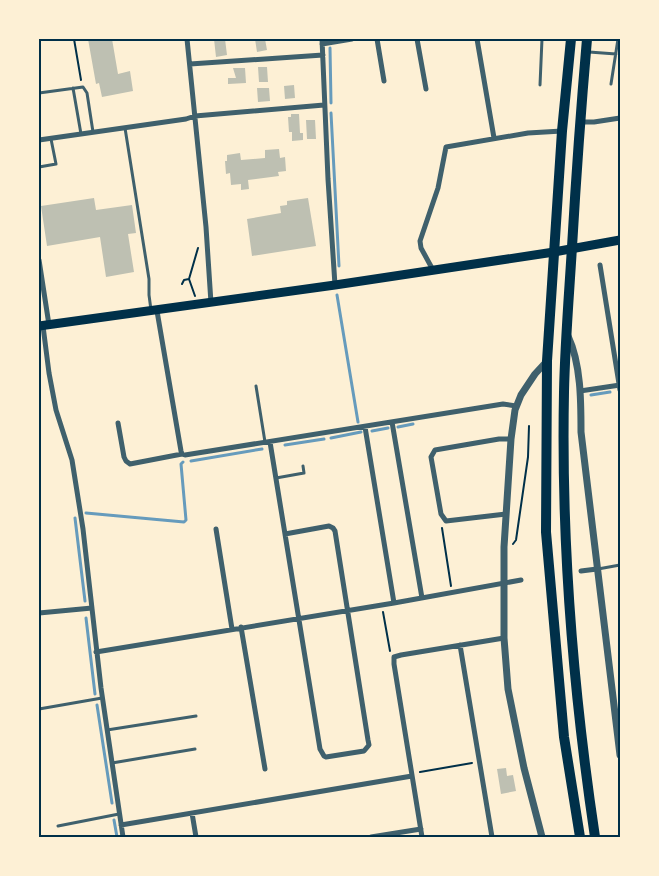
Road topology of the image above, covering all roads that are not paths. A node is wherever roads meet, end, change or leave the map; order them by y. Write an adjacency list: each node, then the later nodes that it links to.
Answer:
1 (187, 39): 14 (street)
2 (352, 39): 10 (street)
3 (377, 39): 15 (street)
4 (417, 39): 19 (street)
5 (477, 39): 29 (street)
6 (542, 39): 17 (lane)
7 (571, 39): 26 (highway)
8 (587, 39): 11 (highway)
9 (618, 39): 12 (lane)
10 (322, 41): 13 (street)
11 (586, 52): 12 (lane); 24 (highway)
12 (616, 54): 16 (lane)
13 (323, 55): 14 (street); 21 (street)
14 (190, 64): 22 (street)
15 (384, 81)
16 (611, 84)
17 (540, 85)
18 (73, 88): 20 (lane); 27 (lane); 28 (lane)
19 (426, 89)
20 (39, 94)
21 (324, 105): 22 (street); 39 (street)
22 (195, 116): 25 (street); 40 (street)
23 (620, 118): 24 (street)
24 (579, 122): 34 (highway)
25 (125, 128): 27 (street); 41 (lane)
26 (562, 131): 29 (street); 35 (highway)
27 (93, 132): 28 (street)
28 (81, 134): 30 (street)
29 (494, 138): 38 (street)
30 (52, 139): 31 (street); 32 (lane)
31 (39, 140)
32 (39, 167)
33 (620, 240): 34 (main road)
34 (572, 249): 35 (main road); 43 (highway)
35 (554, 252): 38 (main road); 44 (highway)
36 (39, 260): 42 (street)
37 (600, 265): 46 (street)
38 (433, 270): 39 (main road)
39 (335, 285): 40 (main road)
40 (211, 303): 41 (main road)
41 (154, 311): 42 (main road); 54 (street)
42 (44, 326): 67 (street)
43 (566, 331): 47 (street); 97 (highway)
44 (547, 361): 48 (street); 96 (highway)
45 (256, 386): 53 (lane)
46 (620, 388): 47 (street)
47 (580, 391): 61 (street)
48 (516, 406): 49 (street); 52 (street)
49 (392, 422): 51 (street); 65 (street)
50 (118, 424): 54 (street)
51 (365, 427): 53 (street); 66 (street)
52 (511, 439): 57 (street); 57 (street)
53 (268, 443): 54 (street); 56 (street)
54 (182, 454)
55 (303, 466): 56 (lane)
56 (276, 478): 59 (street)
57 (506, 514): 64 (street)
58 (216, 529): 72 (street)
59 (285, 534): 68 (street); 70 (street)
60 (620, 565): 61 (lane)
61 (597, 569): 62 (street); 81 (street)
62 (582, 571)
63 (521, 580): 64 (street)
64 (504, 584): 65 (street); 73 (street)
65 (422, 598): 66 (street)
66 (394, 603): 68 (street)
67 (92, 608): 69 (street); 75 (street)
68 (348, 610): 70 (street); 70 (street)
69 (39, 613)
70 (299, 618): 71 (street)
71 (241, 628): 72 (street); 83 (street)
72 (232, 629): 75 (street)
73 (504, 638): 74 (street); 95 (street)
74 (460, 645): 84 (street); 94 (street)
75 (96, 652): 76 (street)
76 (102, 698): 77 (lane); 79 (street)
77 (39, 708)
78 (196, 716): 79 (lane)
79 (107, 730): 82 (street)
80 (195, 749): 82 (lane)
81 (620, 755)
82 (112, 763): 86 (street)
83 (265, 769)
84 (414, 774): 85 (street); 89 (street)
85 (192, 813): 87 (street); 91 (street)
86 (120, 814): 87 (street); 88 (lane)
87 (122, 825): 90 (street)
88 (58, 826)
89 (421, 829): 92 (street); 93 (street)
90 (123, 837)
91 (196, 837)
92 (371, 837)
93 (422, 837)
94 (492, 837)
95 (542, 837)
96 (580, 837)
97 (595, 837)

